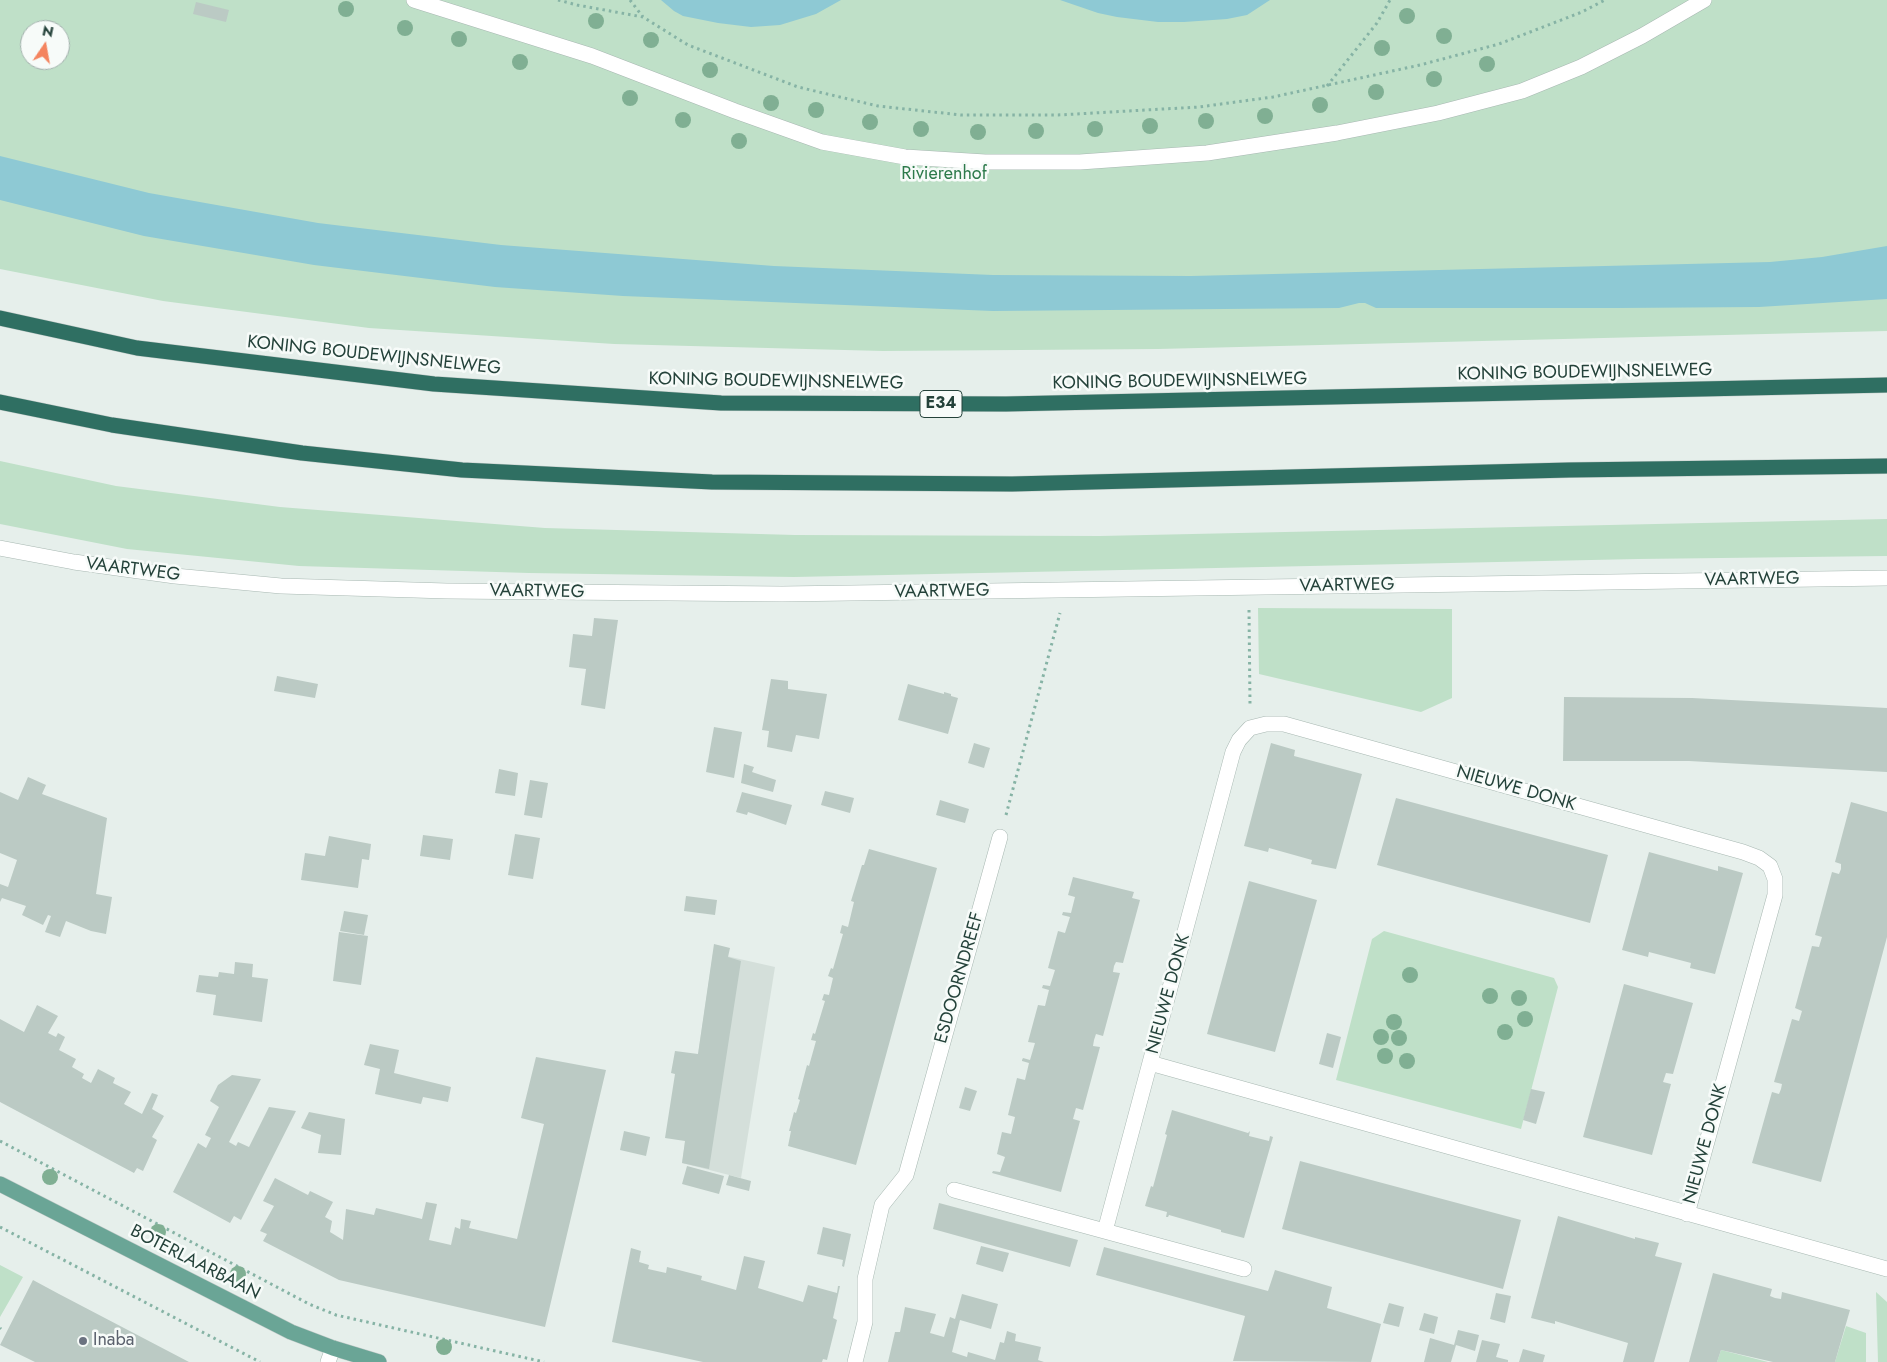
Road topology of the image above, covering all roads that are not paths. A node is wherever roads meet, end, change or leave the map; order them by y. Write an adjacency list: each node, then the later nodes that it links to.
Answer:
1 (414, 0): 2 (street)
2 (1704, 0)
3 (0, 318): 4 (highway, KONING BOUDEWIJNSNELWEG / E34)
4 (1887, 385)
5 (0, 402): 6 (highway)
6 (1887, 466)
7 (0, 548): 8 (street, VAARTWEG)
8 (1887, 578)
9 (1000, 837): 19 (street, ESDOORNDREEF)
10 (1150, 1063): 13 (street, NIEUWE DONK); 13 (street, NIEUWE DONK); 14 (street, NIEUWE DONK)
11 (0, 1184): 17 (main road, BOTERLAARBAAN)
12 (954, 1190): 14 (street)
13 (1687, 1214): 16 (street, NIEUWE DONK)
14 (1106, 1231): 15 (street)
15 (1244, 1269)
16 (1887, 1269)
17 (330, 1355): 18 (main road, BOTERLAARBAAN)
18 (379, 1362)
19 (855, 1362)

